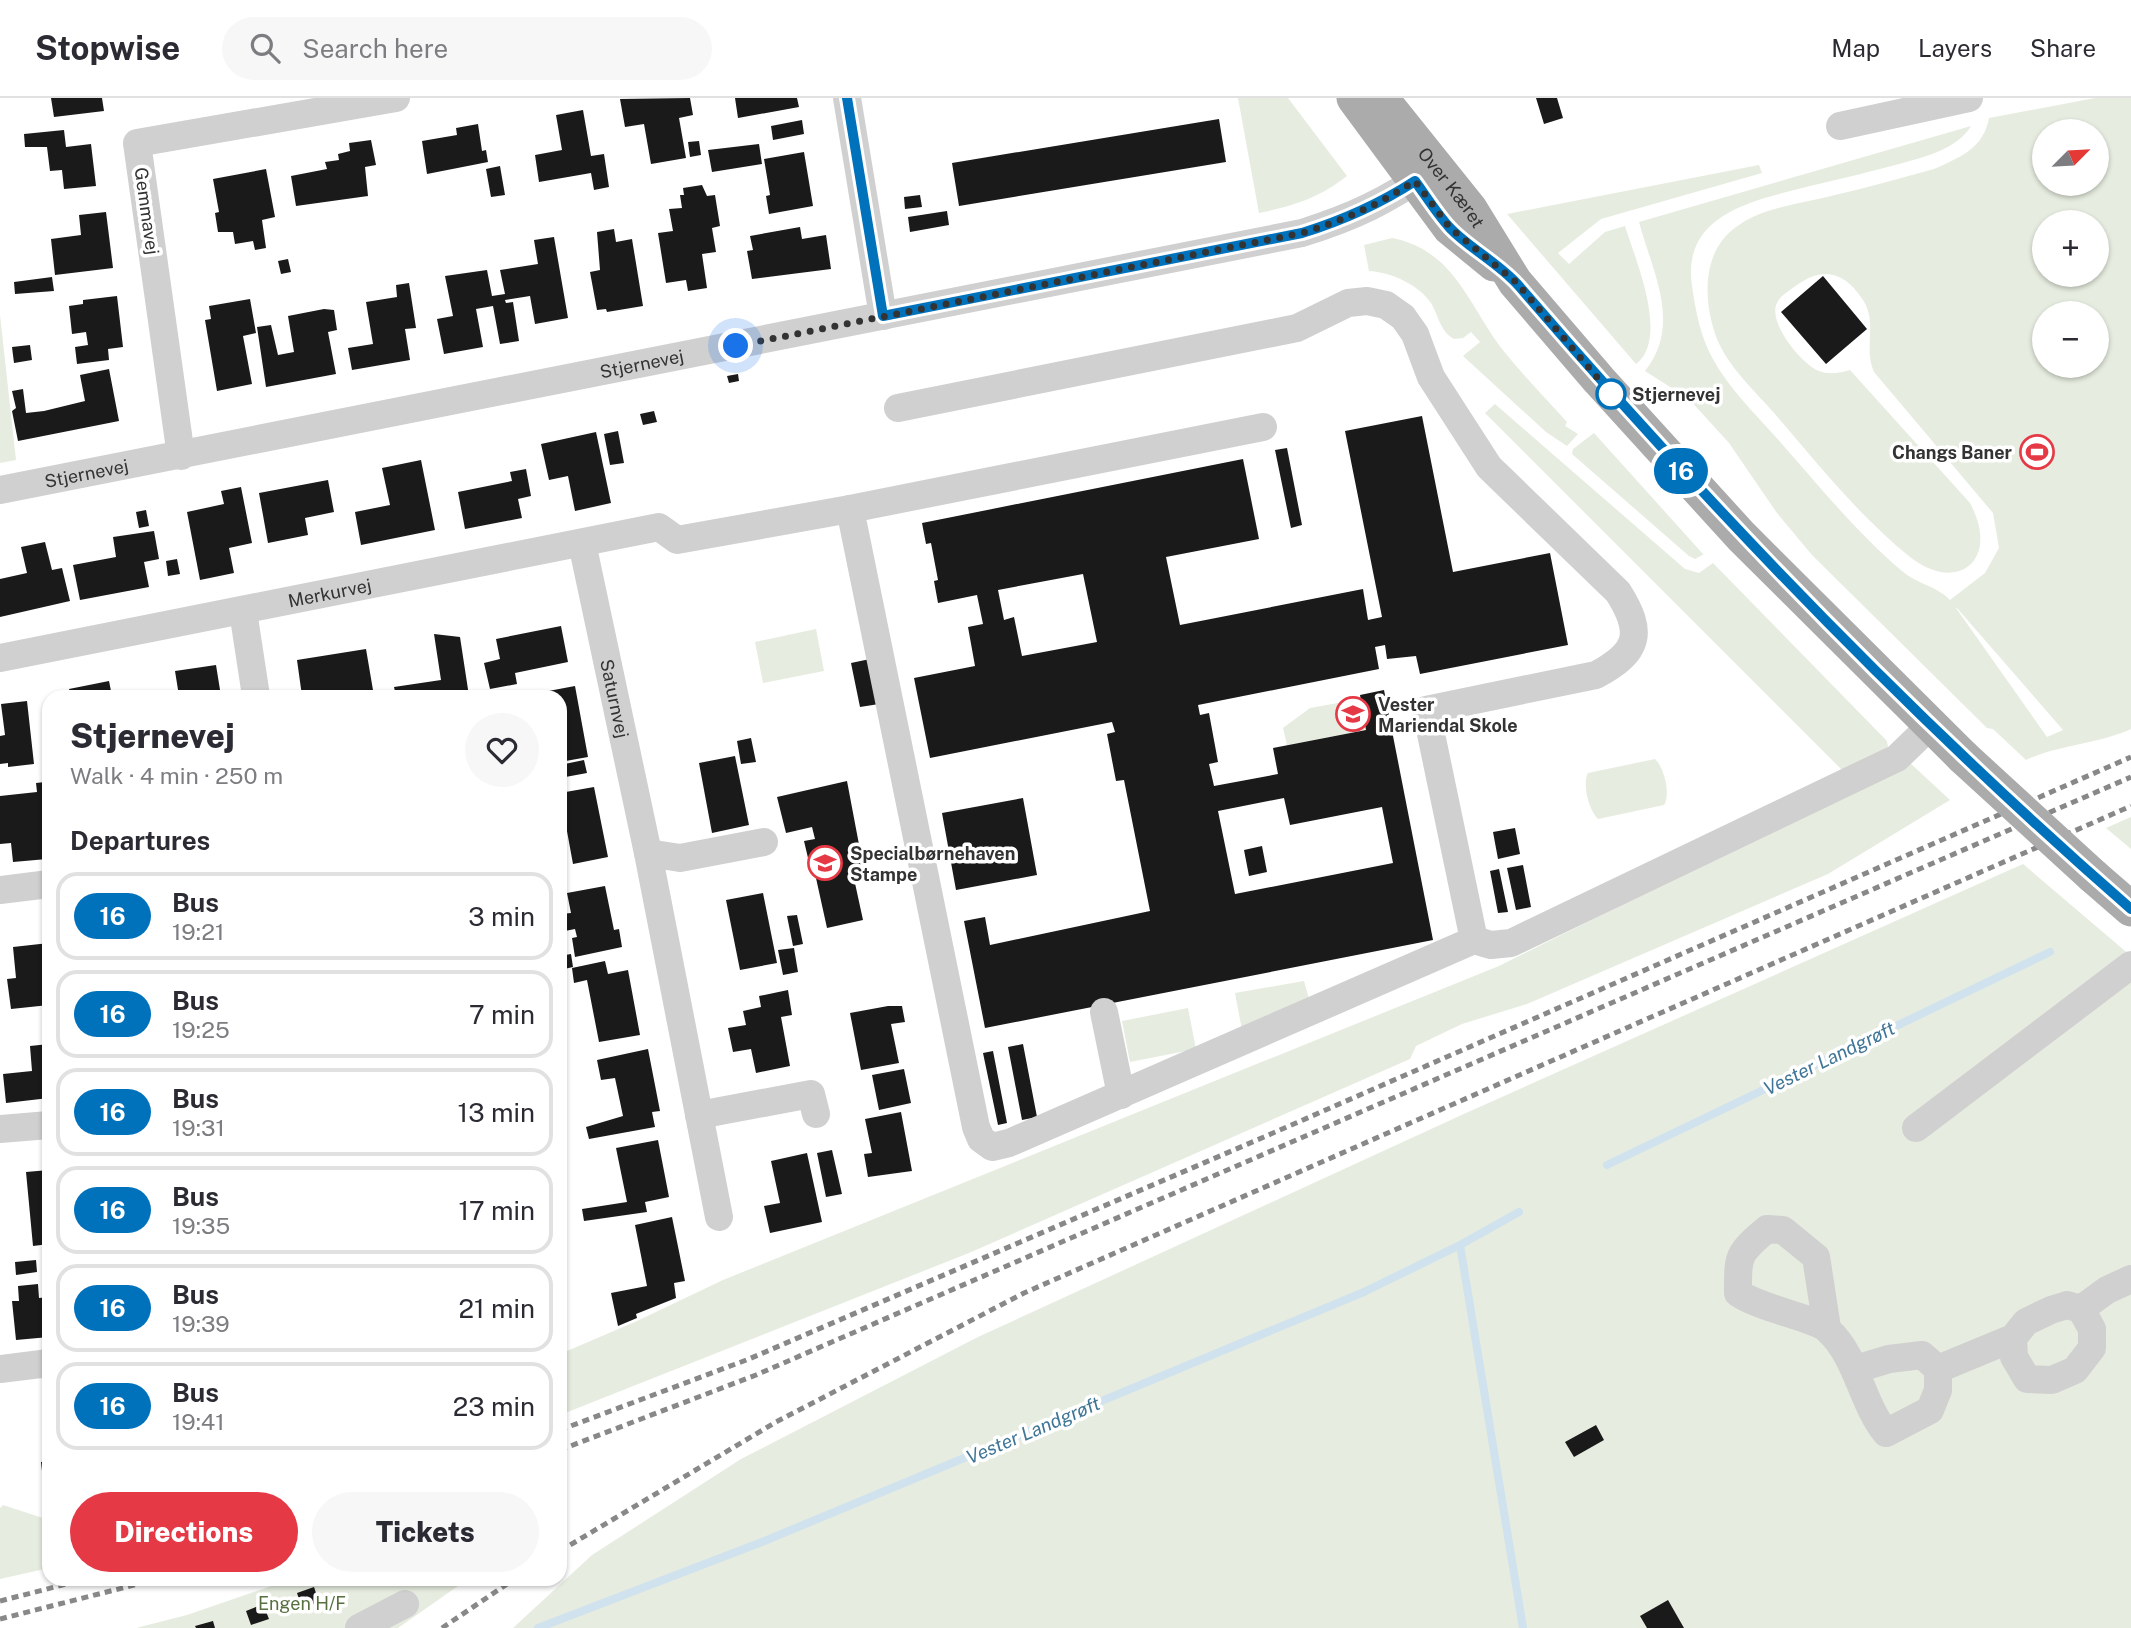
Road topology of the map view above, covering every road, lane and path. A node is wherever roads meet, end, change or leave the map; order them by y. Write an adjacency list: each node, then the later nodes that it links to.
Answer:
1 (847, 98): 9 (street)
2 (1353, 98): 8 (main road, Over Kæret)
3 (1381, 98): 8 (main road, Over Kæret)
4 (1969, 98): 6 (street)
5 (389, 99): 12 (street, Gemmavej)
6 (1887, 106): 7 (street)
7 (1840, 126)
8 (1426, 174): 9 (street, Stjernevej); 19 (main road, Over Kæret)
9 (883, 316): 12 (street, Stjernevej)
10 (898, 408): 25 (street)
11 (1263, 427): 14 (street)
12 (181, 456): 13 (street, Stjernevej)
13 (0, 490)
14 (850, 509): 15 (street, Merkurvej); 28 (street)
15 (582, 543): 16 (street, Merkurvej); 21 (street, Saturnvej)
16 (243, 611): 17 (street, Merkurvej); 18 (street)
17 (0, 658)
18 (255, 690)
19 (1931, 726): 24 (main road, Over Kæret, bridge); 25 (street)
20 (764, 842): 21 (street)
21 (648, 853): 30 (street, Saturnvej)
22 (42, 885): 23 (street)
23 (0, 890)
24 (2131, 909)
25 (1474, 940): 28 (street)
26 (2131, 965): 32 (street)
27 (1104, 1013): 28 (street)
28 (1121, 1095)
29 (816, 1114): 30 (street)
30 (699, 1115): 34 (street, Saturnvej)
31 (42, 1126): 33 (street)
32 (1916, 1128)
33 (0, 1129)
34 (719, 1217)
35 (2131, 1279): 36 (street)
36 (2081, 1309): 38 (street); 38 (street)
37 (1827, 1328): 41 (street)
38 (2013, 1338): 42 (street)
39 (42, 1364): 40 (street)
40 (0, 1369)
41 (1856, 1369): 42 (street); 42 (street)
42 (1938, 1369)
43 (405, 1604): 44 (street)
44 (359, 1628)

